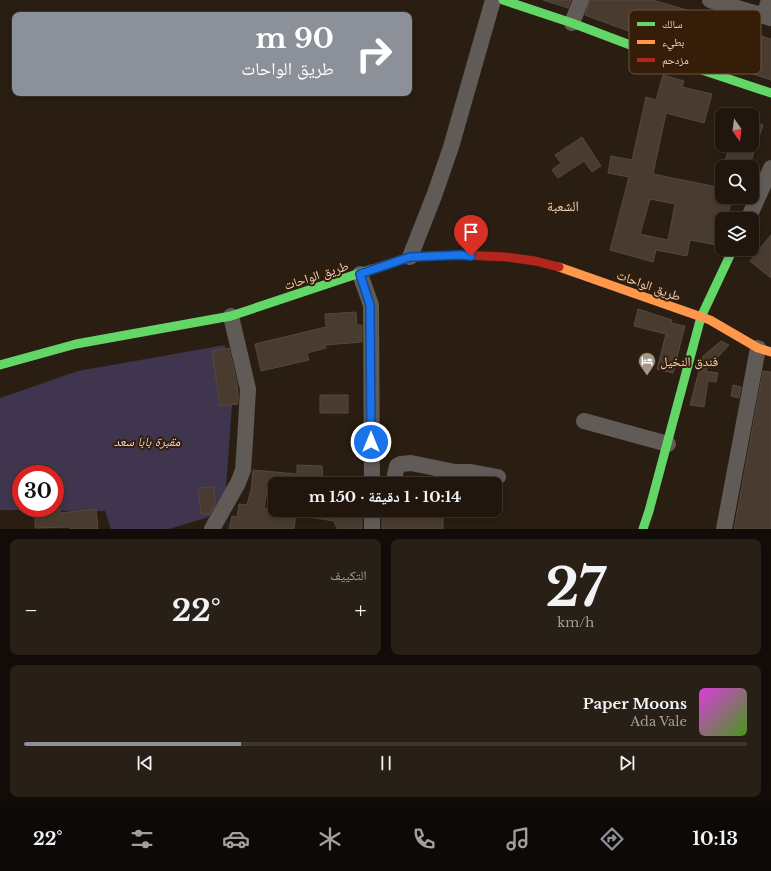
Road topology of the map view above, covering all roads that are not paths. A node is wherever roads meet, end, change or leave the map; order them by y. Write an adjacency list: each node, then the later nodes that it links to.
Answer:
1 (493, 0): 15 (street)
2 (503, 0): 8 (main road)
3 (581, 0): 8 (street)
4 (710, 0): 6 (street)
5 (769, 0): 7 (street)
6 (744, 10)
7 (768, 17)
8 (572, 23): 9 (main road)
9 (629, 45)
10 (714, 74): 11 (main road)
11 (771, 93)
12 (770, 173): 13 (street)
13 (751, 212)
14 (731, 256): 18 (main road)
15 (410, 257): 16 (main road, طريق الواحات); 18 (main road, طريق الواحات)
16 (360, 274): 17 (main road, طريق الواحات); 23 (street)
17 (231, 316): 20 (main road, طريق الواحات); 27 (street)
18 (701, 317): 19 (main road, طريق الواحات); 22 (main road)
19 (764, 350): 30 (street)
20 (0, 365)
21 (584, 421): 22 (street)
22 (668, 444): 29 (main road)
23 (372, 477)
24 (394, 477): 25 (street)
25 (498, 477)
26 (372, 517): 28 (street)
27 (212, 529)
28 (372, 529)
29 (643, 529)
30 (724, 529)

